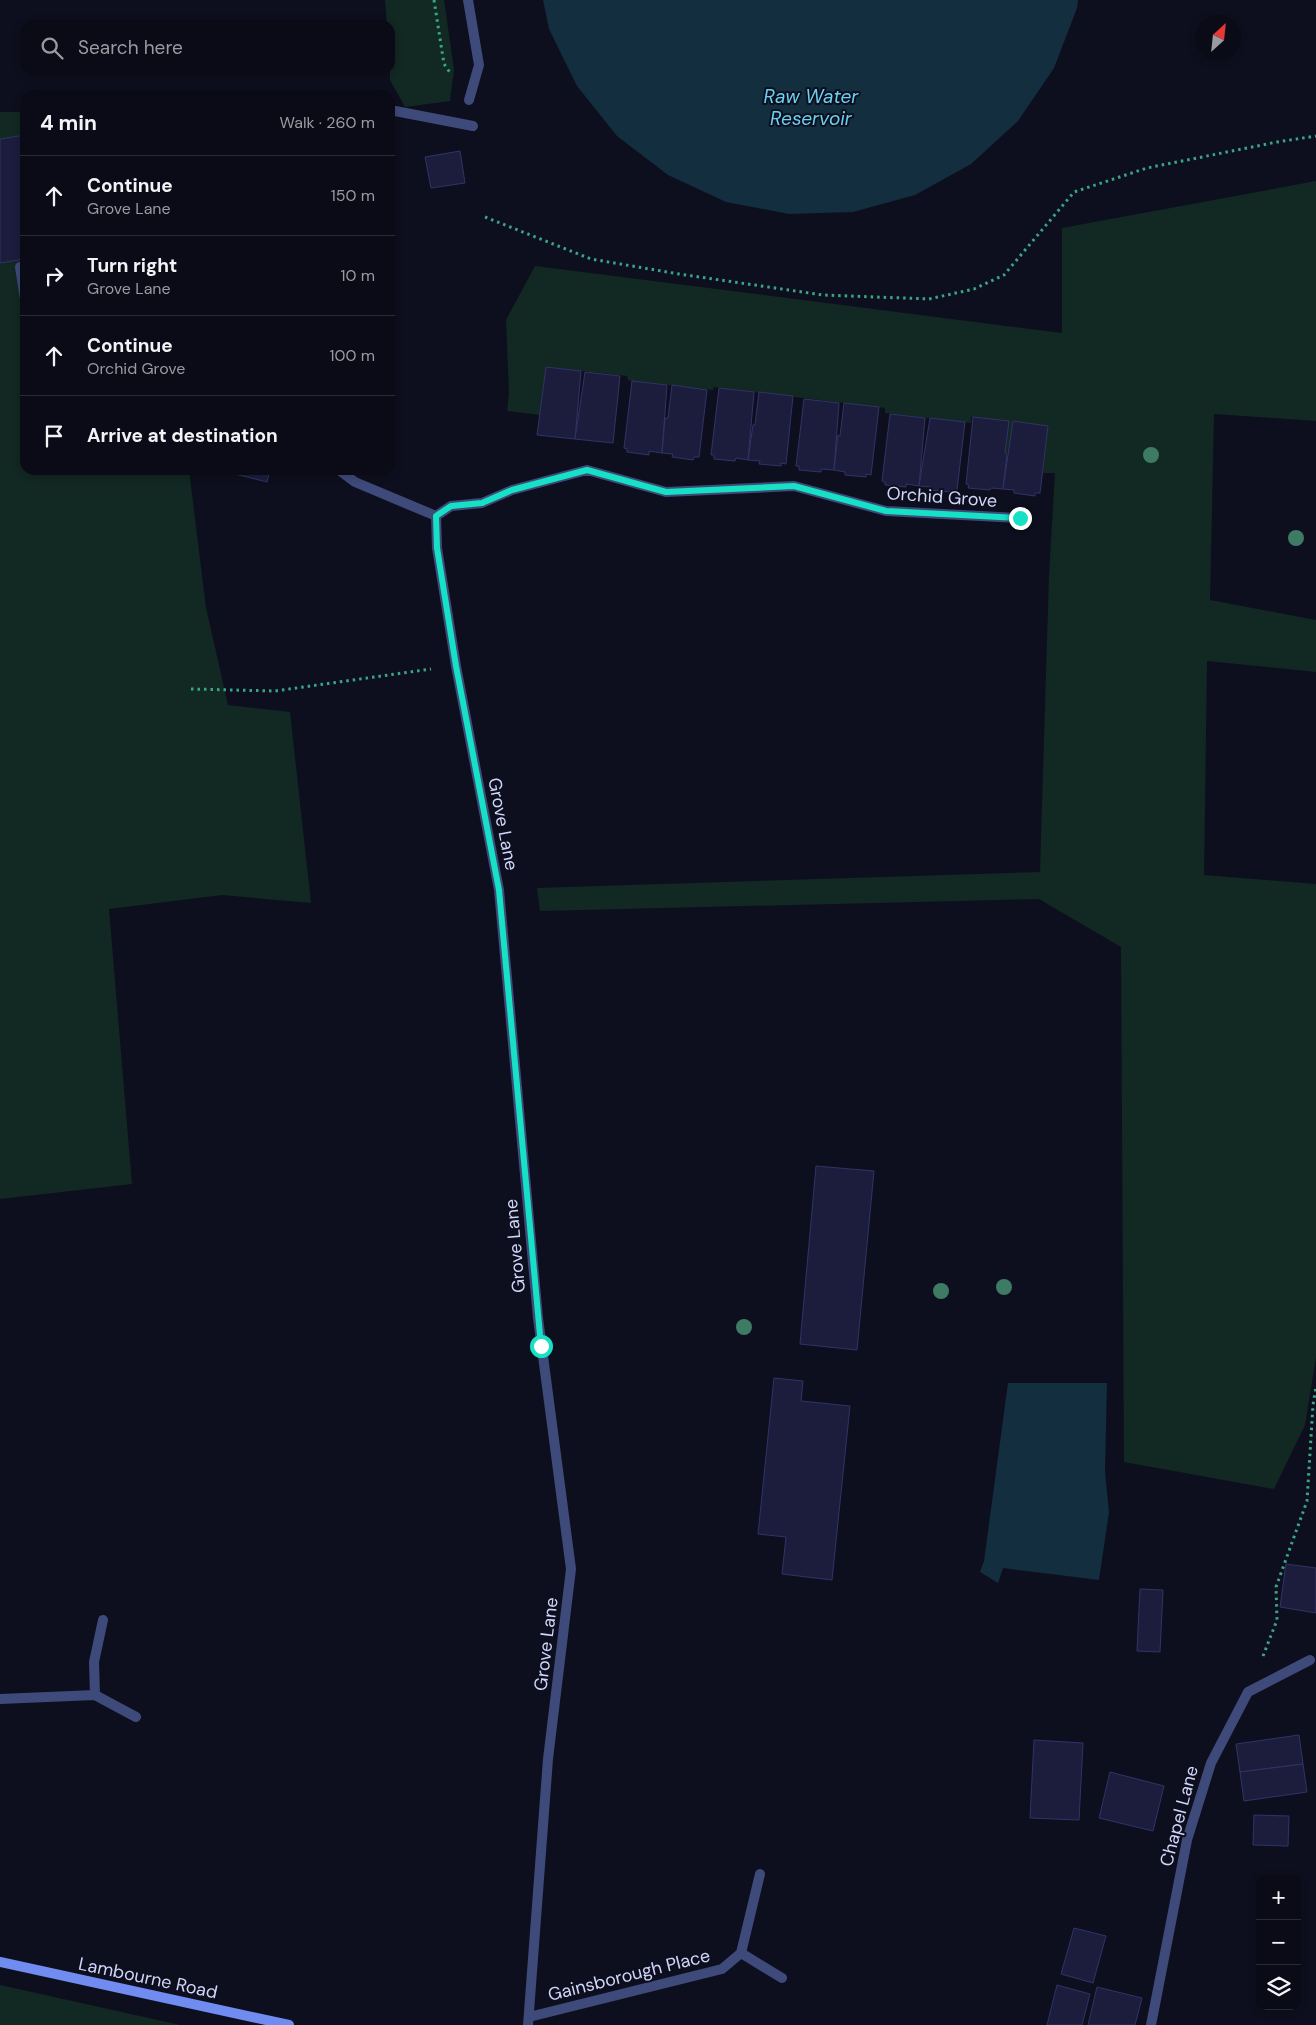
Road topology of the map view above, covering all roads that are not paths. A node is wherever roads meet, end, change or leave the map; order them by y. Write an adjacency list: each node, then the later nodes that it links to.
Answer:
1 (468, 0): 2 (street)
2 (469, 100)
3 (395, 111): 4 (street)
4 (473, 126)
5 (345, 475): 6 (street)
6 (436, 516): 7 (street, Orchid Grove); 17 (street, Grove Lane)
7 (1020, 518)
8 (103, 1620): 10 (street)
9 (1310, 1660): 19 (street, Chapel Lane)
10 (95, 1695): 11 (street); 12 (street)
11 (0, 1699)
12 (136, 1717)
13 (760, 1874): 14 (street)
14 (741, 1953): 16 (street); 17 (street, Gainsborough Place)
15 (0, 1962): 18 (main road, Lambourne Road)
16 (782, 1978)
17 (528, 2021)
18 (289, 2025)
19 (1151, 2025)

